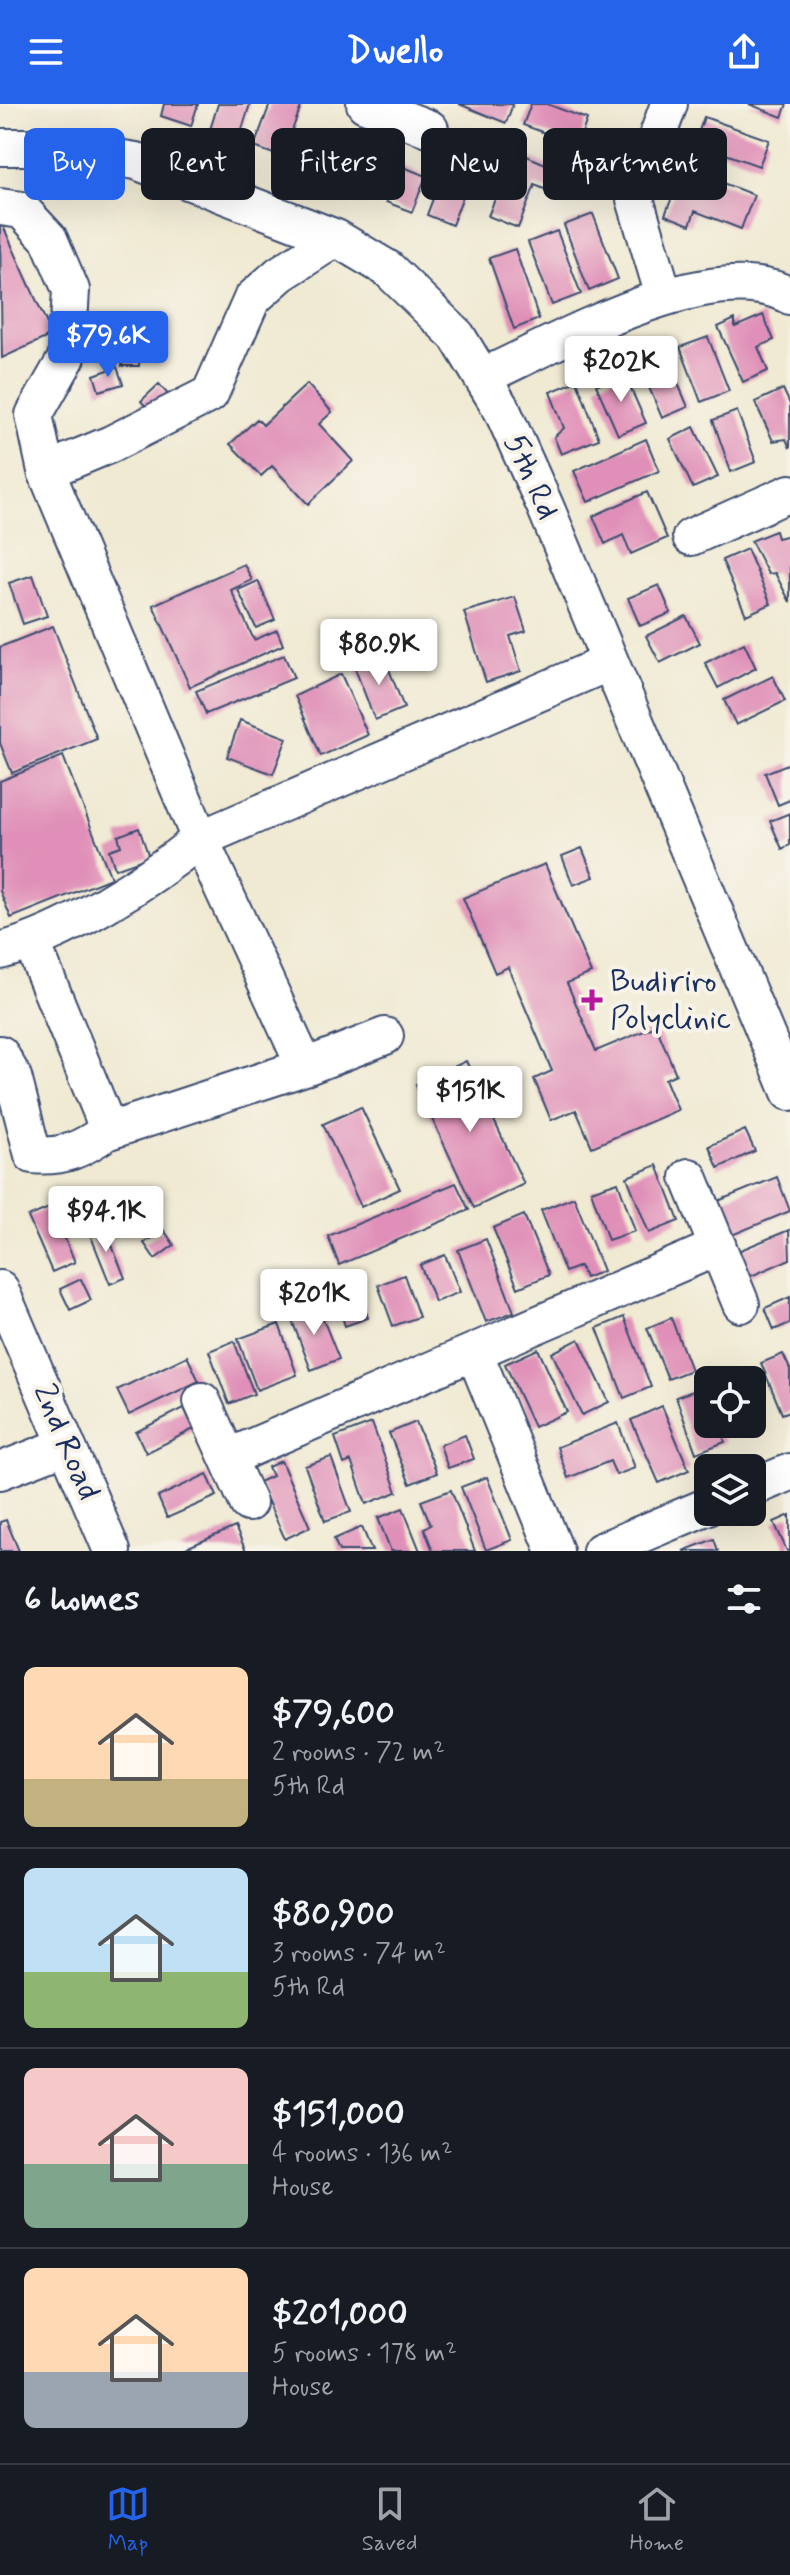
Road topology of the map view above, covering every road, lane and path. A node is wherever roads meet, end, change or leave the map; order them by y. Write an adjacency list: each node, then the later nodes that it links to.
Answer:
1 (669, 104): 7 (street)
2 (383, 107): 3 (street)
3 (428, 128)
4 (0, 147): 6 (street, 5th Rd)
5 (0, 207): 10 (street)
6 (336, 238): 9 (street, 5th Rd); 10 (street)
7 (664, 296): 8 (street); 9 (street)
8 (790, 296)
9 (482, 377): 13 (street, 5th Rd)
10 (46, 471): 14 (street)
11 (790, 493): 12 (street)
12 (691, 537)
13 (610, 662): 14 (street); 19 (street, 5th Rd)
14 (200, 839): 15 (street); 18 (street)
15 (16, 947): 20 (street)
16 (385, 1036): 18 (street)
17 (0, 1054): 21 (street)
18 (305, 1067): 20 (street)
19 (790, 1092)
20 (106, 1132): 21 (street)
21 (15, 1144)
22 (689, 1177): 23 (street)
23 (718, 1247): 25 (street); 26 (street)
24 (0, 1289): 28 (street, 2nd Road)
25 (741, 1304)
26 (475, 1354): 29 (street); 36 (street)
27 (202, 1401): 29 (street)
28 (67, 1445): 30 (street); 35 (street, 2nd Road)
29 (229, 1457): 33 (street)
30 (0, 1471)
31 (790, 1472): 32 (street)
32 (766, 1482)
33 (248, 1503)
34 (694, 1512): 37 (street)
35 (112, 1551)
36 (555, 1551)
37 (601, 1551)

